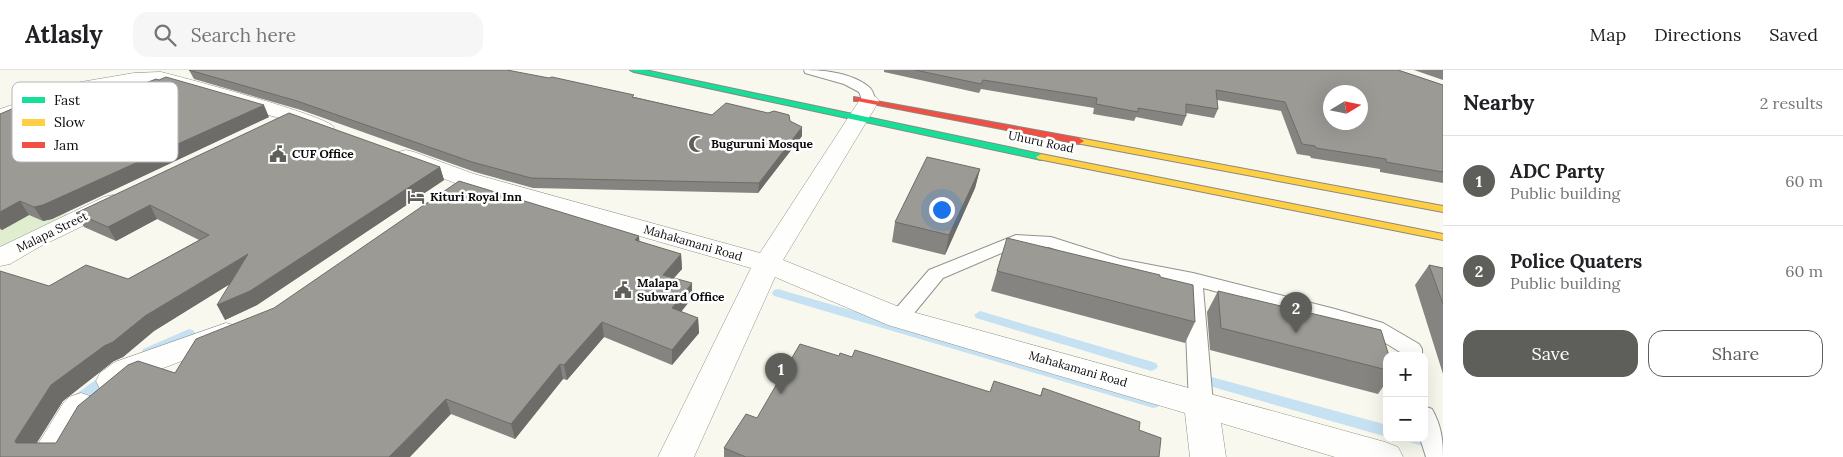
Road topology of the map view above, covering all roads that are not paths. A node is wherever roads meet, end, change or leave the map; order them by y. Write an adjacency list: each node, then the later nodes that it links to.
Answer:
1 (634, 70): 6 (main road, Uhuru Road)
2 (810, 70): 6 (lane)
3 (116, 82): 4 (street)
4 (175, 82)
5 (178, 83): 9 (street)
6 (859, 105): 16 (main road, Uhuru Road); 17 (main road, Uhuru Road); 19 (street)
7 (12, 112): 8 (street)
8 (0, 116)
9 (293, 116): 10 (street); 11 (street)
10 (267, 129)
11 (338, 133)
12 (384, 149): 13 (street, Mahakamani Road)
13 (466, 179): 15 (street); 19 (street, Mahakamani Road)
14 (136, 191): 18 (street, Malapa Street)
15 (442, 196)
16 (1443, 209)
17 (1443, 237)
18 (0, 258)
19 (768, 264): 21 (street, Mahakamani Road); 27 (street)
20 (1193, 278): 21 (lane); 23 (lane); 24 (lane)
21 (900, 318): 24 (street, Mahakamani Road)
22 (254, 321): 26 (street)
23 (1411, 352)
24 (1201, 404): 28 (street); 29 (street, Mahakamani Road)
25 (1428, 427): 30 (lane)
26 (48, 457)
27 (676, 457)
28 (1208, 457)
29 (1385, 457)
30 (1438, 457)

